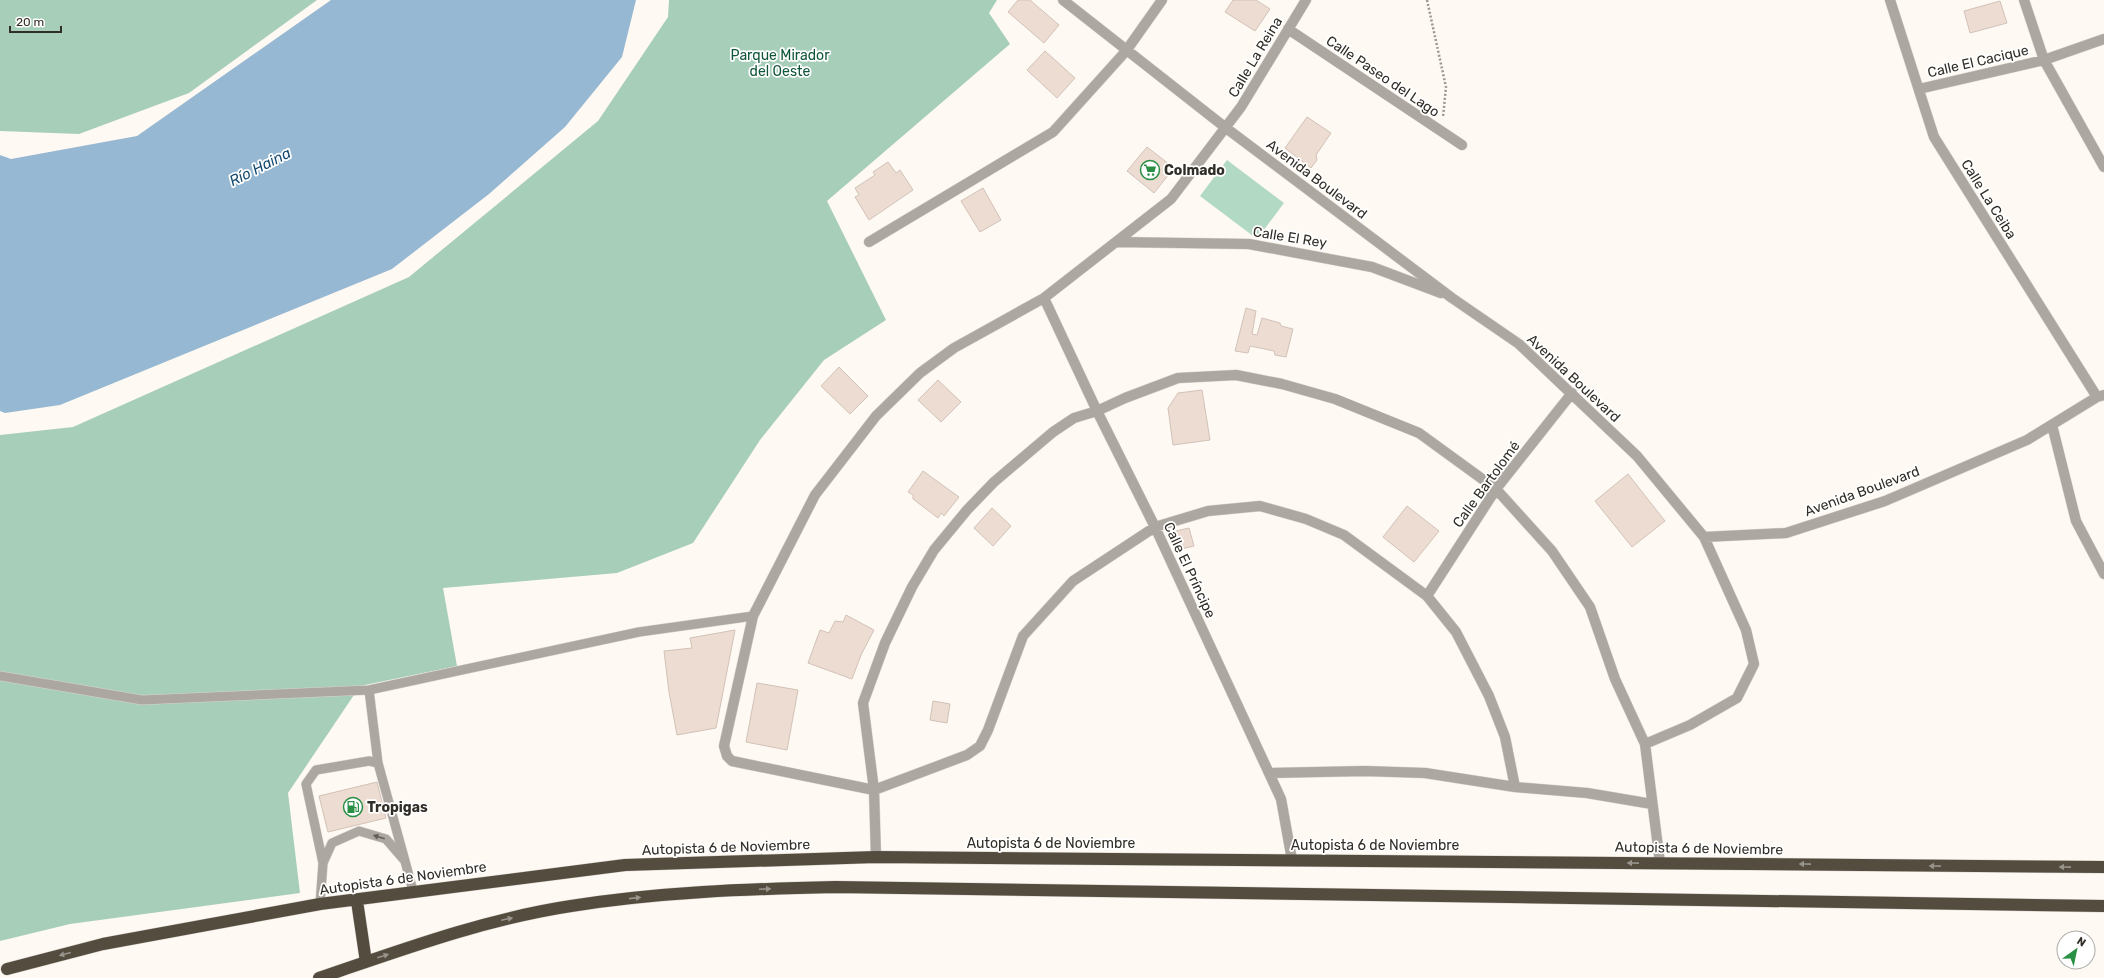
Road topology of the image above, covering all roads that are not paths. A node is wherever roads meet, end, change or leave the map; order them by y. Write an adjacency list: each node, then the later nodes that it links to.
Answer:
1 (1063, 0): 8 (street, Avenida Boulevard)
2 (1162, 0): 8 (street)
3 (1306, 0): 6 (street, Calle La Reina)
4 (1890, 0): 10 (street, Calle La Ceiba)
5 (2024, 0): 9 (street)
6 (1288, 29): 11 (street, Calle La Reina); 12 (street, Calle Paseo del Lago)
7 (2104, 38): 9 (street, Calle El Cacique)
8 (1126, 51): 11 (street, Avenida Boulevard); 14 (street)
9 (2044, 60): 10 (street, Calle El Cacique); 13 (street)
10 (1919, 89): 19 (street, Calle La Ceiba)
11 (1226, 128): 15 (street, Calle La Reina); 17 (street, Avenida Boulevard)
12 (1462, 146)
13 (2104, 167)
14 (869, 242)
15 (1116, 242): 16 (street, Calle La Reina); 17 (street, Calle El Rey)
16 (1044, 298): 20 (street, Calle El Príncipe); 27 (street, Calle La Reina)
17 (1452, 298): 18 (street, Avenida Boulevard)
18 (1572, 393): 22 (street, Calle Bartolomé); 24 (street, Avenida Boulevard)
19 (2100, 396): 21 (street, Avenida Boulevard)
20 (1097, 411): 22 (street); 23 (street, Calle El Príncipe); 34 (street)
21 (2052, 425): 24 (street, Avenida Boulevard); 25 (street)
22 (1496, 489): 26 (street, Calle Bartolomé); 30 (street)
23 (1155, 527): 26 (street); 32 (street, Calle El Príncipe); 34 (street)
24 (1704, 537): 30 (street)
25 (2104, 574)
26 (1427, 596): 33 (street)
27 (753, 616): 29 (lane); 34 (street, Calle La Reina)
28 (0, 676): 29 (lane)
29 (369, 690): 31 (lane)
30 (1644, 744): 35 (street)
31 (378, 763): 38 (lane); 39 (lane)
32 (1269, 773): 33 (street); 37 (street, Calle El Príncipe)
33 (1515, 787): 35 (street)
34 (874, 790): 36 (street)
35 (1652, 804): 40 (street)
36 (876, 857): 37 (highway, Autopista 6 de Noviembre); 42 (highway, Autopista 6 de Noviembre)
37 (1292, 860): 40 (highway, Autopista 6 de Noviembre, one-way to 37)
38 (405, 861): 39 (lane, one-way to 39); 42 (lane)
39 (323, 863): 44 (lane)
40 (1660, 863): 41 (highway, Autopista 6 de Noviembre, one-way to 40)
41 (2104, 867)
42 (413, 891): 43 (highway, Autopista 6 de Noviembre)
43 (357, 901): 44 (highway, Autopista 6 de Noviembre); 46 (highway)
44 (320, 904): 47 (highway, Autopista 6 de Noviembre, one-way to 47)
45 (2104, 906): 46 (highway, one-way to 45)
46 (366, 962): 48 (highway)
47 (7, 969)
48 (319, 978)

